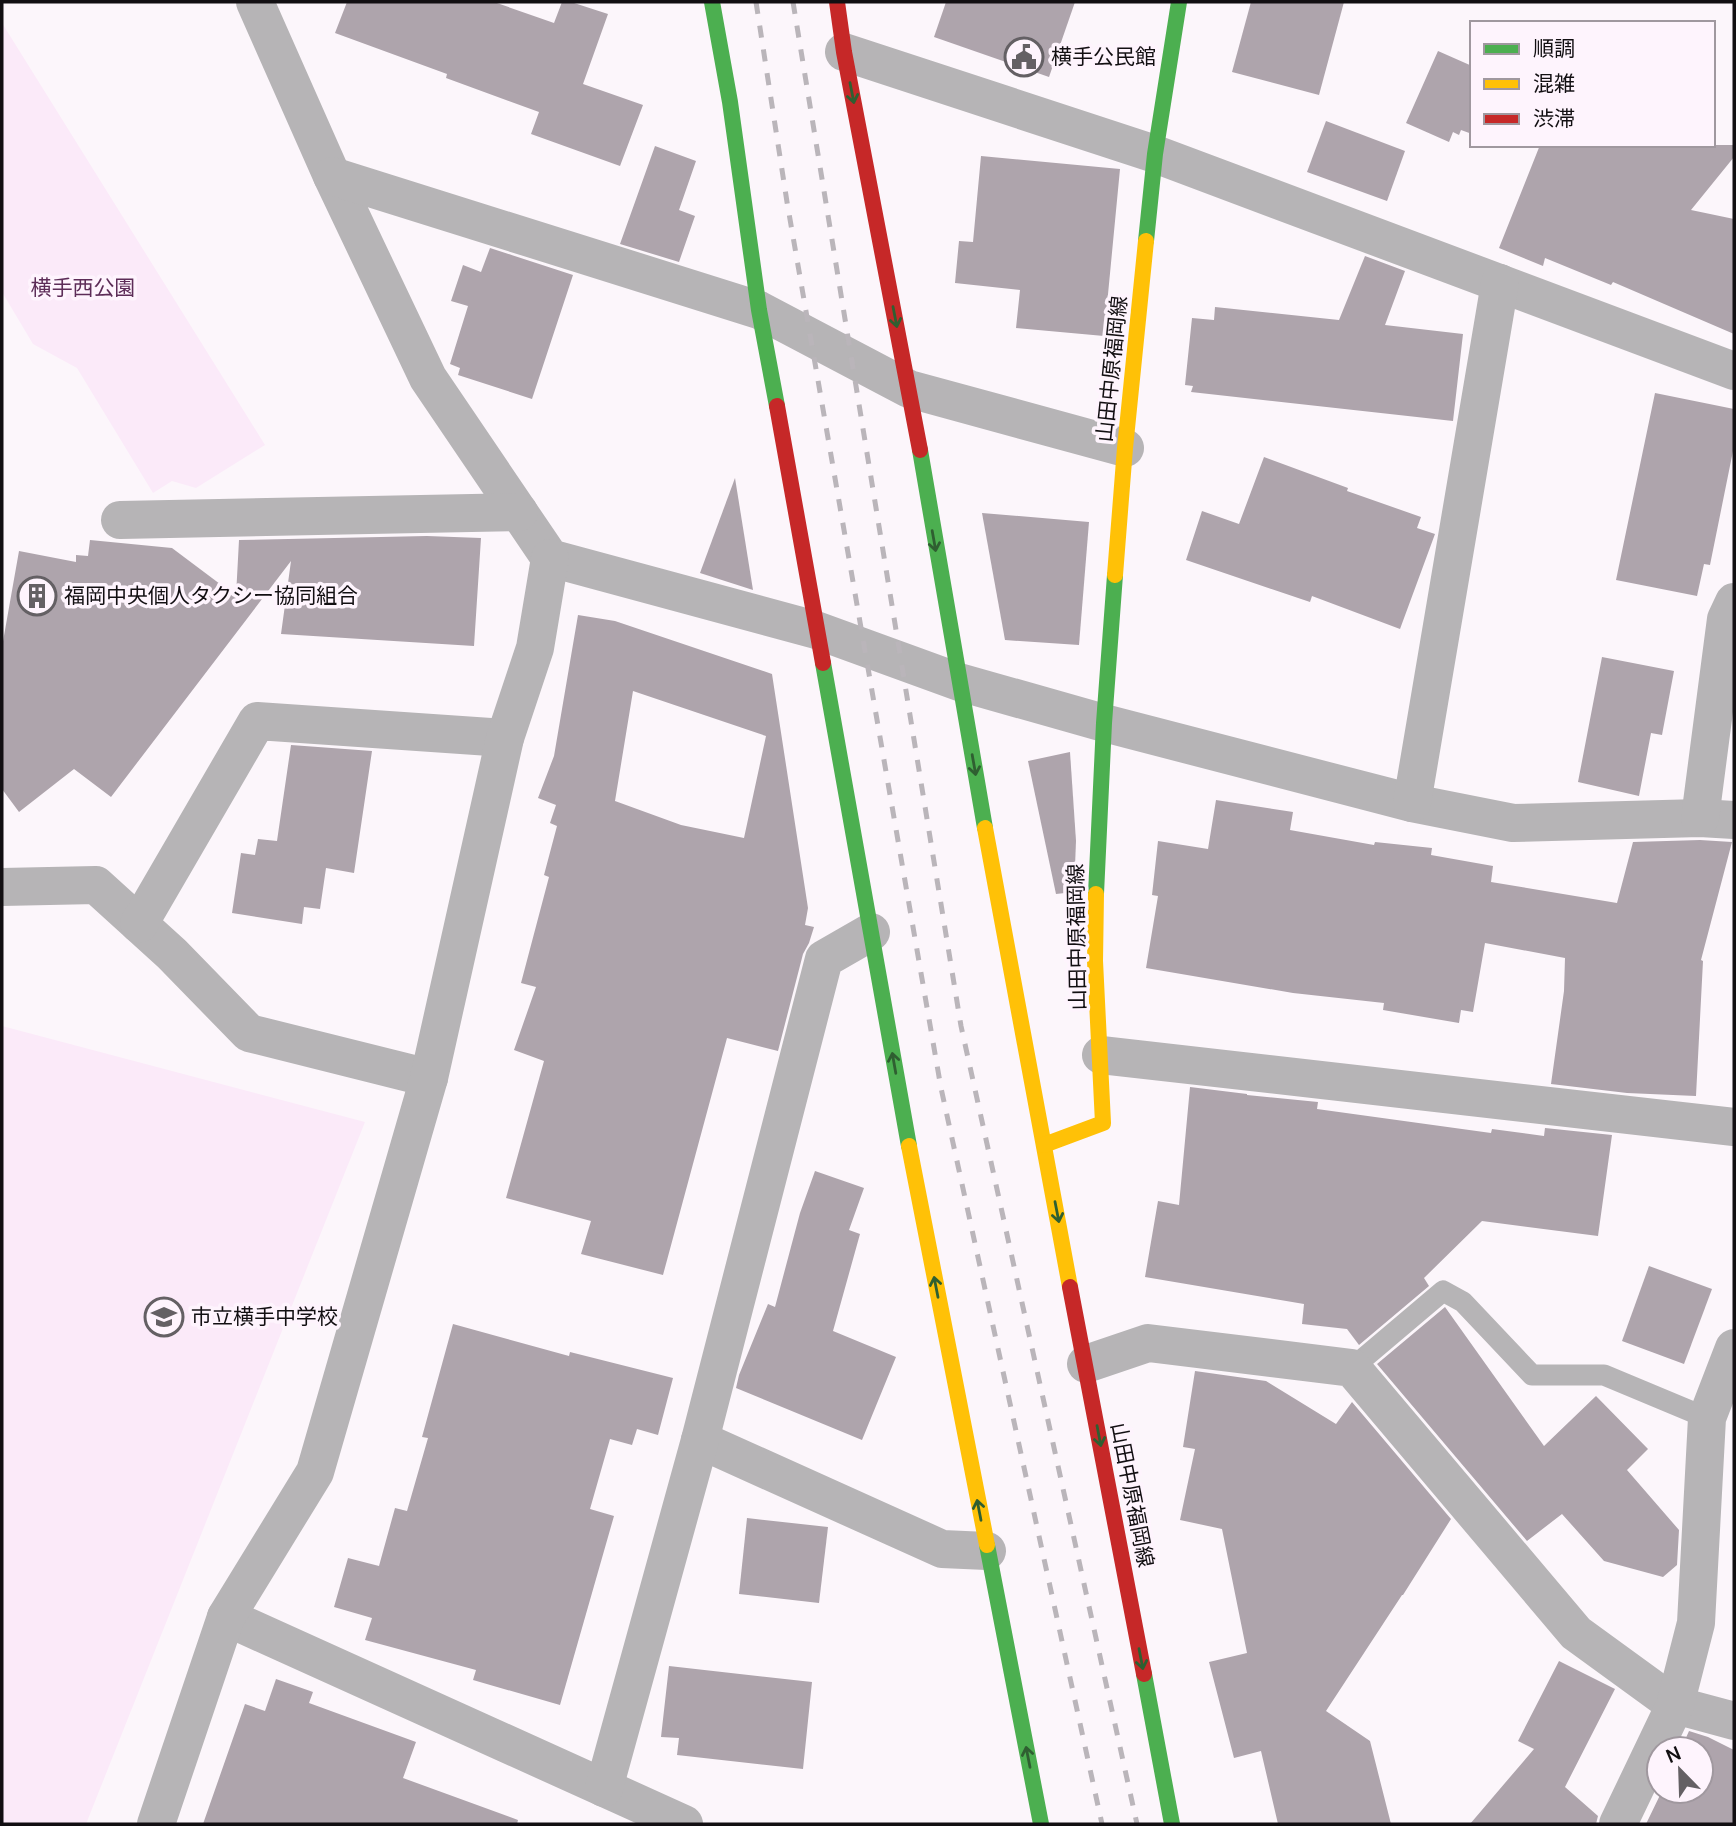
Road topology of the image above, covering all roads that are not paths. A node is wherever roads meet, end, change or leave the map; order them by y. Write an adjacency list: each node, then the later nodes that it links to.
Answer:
1 (255, 2): 7 (street)
2 (712, 2): 9 (street)
3 (836, 2): 5 (street)
4 (1179, 2): 6 (street, 山田中原福岡線)
5 (844, 52): 6 (street); 11 (street, one-way to 11)
6 (1155, 155): 8 (street); 12 (street, 山田中原福岡線)
7 (332, 176): 9 (street); 13 (street)
8 (1500, 283): 10 (street); 21 (street)
9 (759, 310): 11 (street); 17 (street)
10 (1734, 370)
11 (909, 389): 12 (street); 18 (street, one-way to 18)
12 (1125, 448): 19 (street, 山田中原福岡線)
13 (519, 512): 14 (street); 15 (street)
14 (120, 520)
15 (550, 558): 17 (street); 20 (street)
16 (1734, 602): 22 (street)
17 (816, 630): 18 (street); 25 (street)
18 (959, 682): 19 (street); 29 (street, one-way to 29)
19 (1104, 723): 21 (street); 26 (street, 山田中原福岡線)
20 (505, 738): 24 (street); 27 (street)
21 (1412, 803): 22 (street)
22 (1717, 819)
23 (2, 887): 24 (street)
24 (139, 924): 27 (street)
25 (871, 933): 34 (street); 35 (street, one-way to 25)
26 (1101, 1055): 28 (street); 29 (street, 山田中原福岡線)
27 (429, 1078): 36 (street)
28 (1734, 1127)
29 (1044, 1145): 31 (street, 山田中原福岡線, one-way to 31)
30 (1734, 1348): 33 (street)
31 (1086, 1364): 32 (street); 43 (street, 山田中原福岡線, one-way to 43)
32 (1352, 1368): 33 (lane); 37 (street)
33 (1707, 1418): 37 (street)
34 (701, 1440): 35 (street); 39 (street)
35 (987, 1550): 42 (street, one-way to 35)
36 (226, 1617): 39 (street); 40 (street)
37 (1675, 1705): 38 (street); 44 (street)
38 (1734, 1721)
39 (604, 1788): 41 (street)
40 (156, 1824)
41 (684, 1824)
42 (1041, 1824)
43 (1172, 1824)
44 (1618, 1824)

